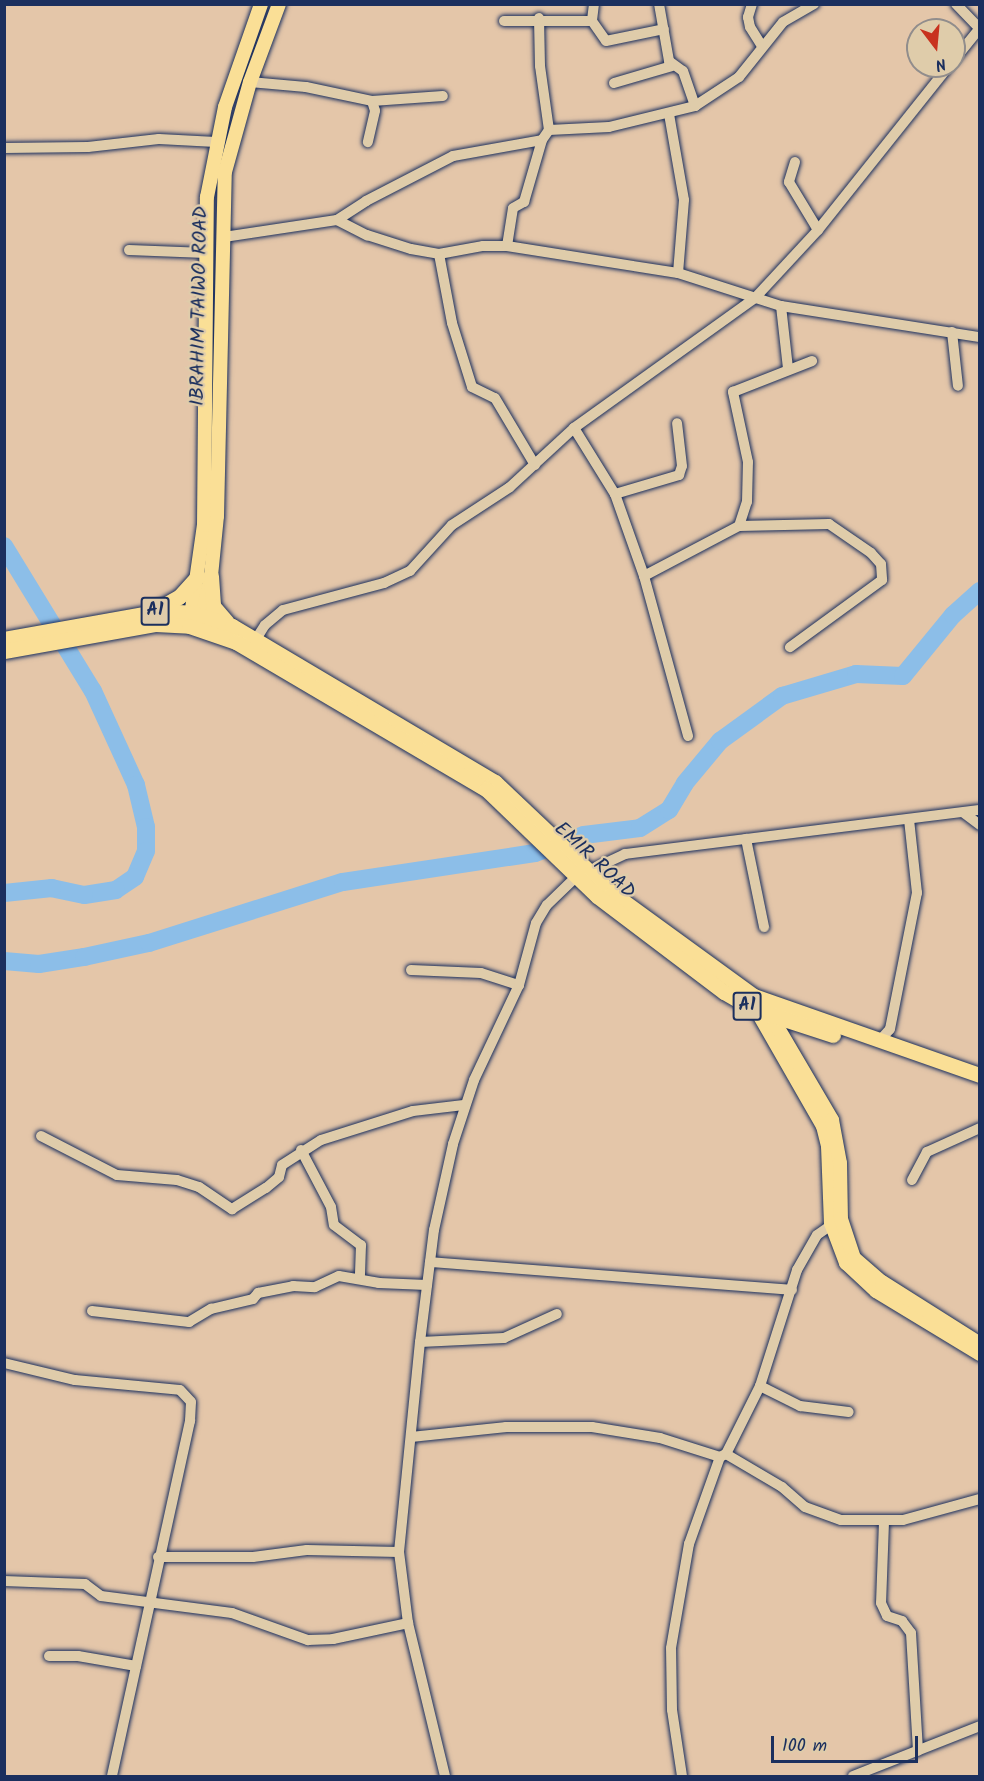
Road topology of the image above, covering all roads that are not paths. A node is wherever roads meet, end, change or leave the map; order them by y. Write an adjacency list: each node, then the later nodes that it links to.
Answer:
1 (261, 4): 25 (main road, IBRAHIM TAIWO ROAD)
2 (279, 4): 17 (main road, IBRAHIM TAIWO ROAD)
3 (594, 4): 10 (street)
4 (658, 4): 12 (street)
5 (752, 4): 14 (street)
6 (814, 4): 14 (street)
7 (956, 4): 11 (street)
8 (539, 18): 9 (street); 10 (street); 23 (street)
9 (504, 21)
10 (592, 21): 12 (street)
11 (979, 28): 13 (street)
12 (664, 29): 15 (street)
13 (966, 45)
14 (762, 46): 21 (street)
15 (672, 66): 18 (street); 21 (street)
16 (939, 78): 30 (street)
17 (250, 82): 20 (street); 31 (main road, IBRAHIM TAIWO ROAD)
18 (614, 83)
19 (443, 96): 20 (street)
20 (372, 101): 26 (street)
21 (695, 106): 22 (street)
22 (669, 114): 23 (street); 36 (street)
23 (549, 130): 24 (street)
24 (542, 140): 29 (street); 32 (street)
25 (216, 142): 27 (street); 34 (main road, IBRAHIM TAIWO ROAD)
26 (368, 142)
27 (4, 148)
28 (795, 162): 30 (street)
29 (337, 220): 31 (street); 35 (street)
30 (818, 230): 37 (street)
31 (224, 237): 49 (main road, IBRAHIM TAIWO ROAD)
32 (507, 246): 35 (street); 36 (street)
33 (129, 250): 34 (street)
34 (206, 253): 49 (main road, IBRAHIM TAIWO ROAD)
35 (439, 254): 46 (street)
36 (678, 273): 37 (street)
37 (755, 298): 38 (street); 45 (street)
38 (781, 306): 39 (street); 42 (street)
39 (952, 332): 40 (street); 43 (street)
40 (980, 337)
41 (812, 361): 42 (street)
42 (788, 368): 48 (street)
43 (958, 386)
44 (677, 423): 47 (street)
45 (574, 428): 46 (street); 47 (street)
46 (536, 465): 57 (street)
47 (615, 494): 50 (street)
48 (739, 526): 50 (street); 58 (street)
49 (205, 576): 51 (highway); 52 (main road, IBRAHIM TAIWO ROAD); 54 (highway)
50 (644, 576): 60 (street)
51 (149, 612): 52 (highway, A1); 53 (highway, A1)
52 (195, 621): 53 (highway, A1); 54 (highway, EMIR ROAD / A1); 57 (highway, EMIR ROAD / A1)
53 (109, 624): 55 (highway, A1)
54 (232, 626): 57 (highway, EMIR ROAD / A1)
55 (47, 637): 56 (highway, A1); 59 (highway, A1)
56 (4, 639)
57 (253, 645): 66 (highway, EMIR ROAD / A1)
58 (790, 647)
59 (4, 651)
60 (688, 736)
61 (980, 810): 62 (street)
62 (964, 813): 63 (street); 64 (street)
63 (909, 819): 65 (street); 72 (street)
64 (980, 825)
65 (746, 839): 66 (street); 67 (street)
66 (581, 874): 69 (street); 70 (highway, EMIR ROAD / A1)
67 (764, 927)
68 (411, 970): 69 (street)
69 (519, 985): 75 (street)
70 (753, 1003): 71 (highway, EMIR ROAD / A1); 80 (main road)
71 (770, 1010): 72 (highway, EMIR ROAD / A1); 74 (highway, EMIR ROAD / A1); 80 (main road)
72 (881, 1039): 73 (highway, EMIR ROAD / A1)
73 (980, 1075)
74 (980, 1087)
75 (464, 1105): 78 (street); 81 (street)
76 (980, 1128): 79 (street)
77 (40, 1136): 78 (street)
78 (301, 1150): 82 (street)
79 (912, 1180)
80 (836, 1221): 84 (street); 88 (main road); 89 (main road)
81 (430, 1262): 83 (street); 84 (street)
82 (360, 1279): 83 (street); 85 (street)
83 (427, 1285): 87 (street)
84 (792, 1290): 91 (street)
85 (92, 1311)
86 (557, 1314): 87 (street)
87 (420, 1342): 93 (street)
88 (980, 1344)
89 (980, 1354)
90 (4, 1363): 98 (street)
91 (760, 1386): 92 (street); 94 (street)
92 (849, 1412)
93 (411, 1437): 94 (street); 97 (street)
94 (723, 1455): 96 (street); 108 (street)
95 (980, 1500): 96 (street)
96 (884, 1522): 105 (street)
97 (399, 1552): 98 (street); 101 (street)
98 (158, 1557): 100 (street)
99 (4, 1581): 100 (street)
100 (150, 1604): 101 (street); 103 (street)
101 (408, 1623): 107 (street)
102 (49, 1656): 103 (street)
103 (136, 1666): 106 (street)
104 (980, 1726): 105 (street)
105 (918, 1751): 109 (street)
106 (112, 1776)
107 (445, 1776)
108 (682, 1776)
109 (854, 1776)

